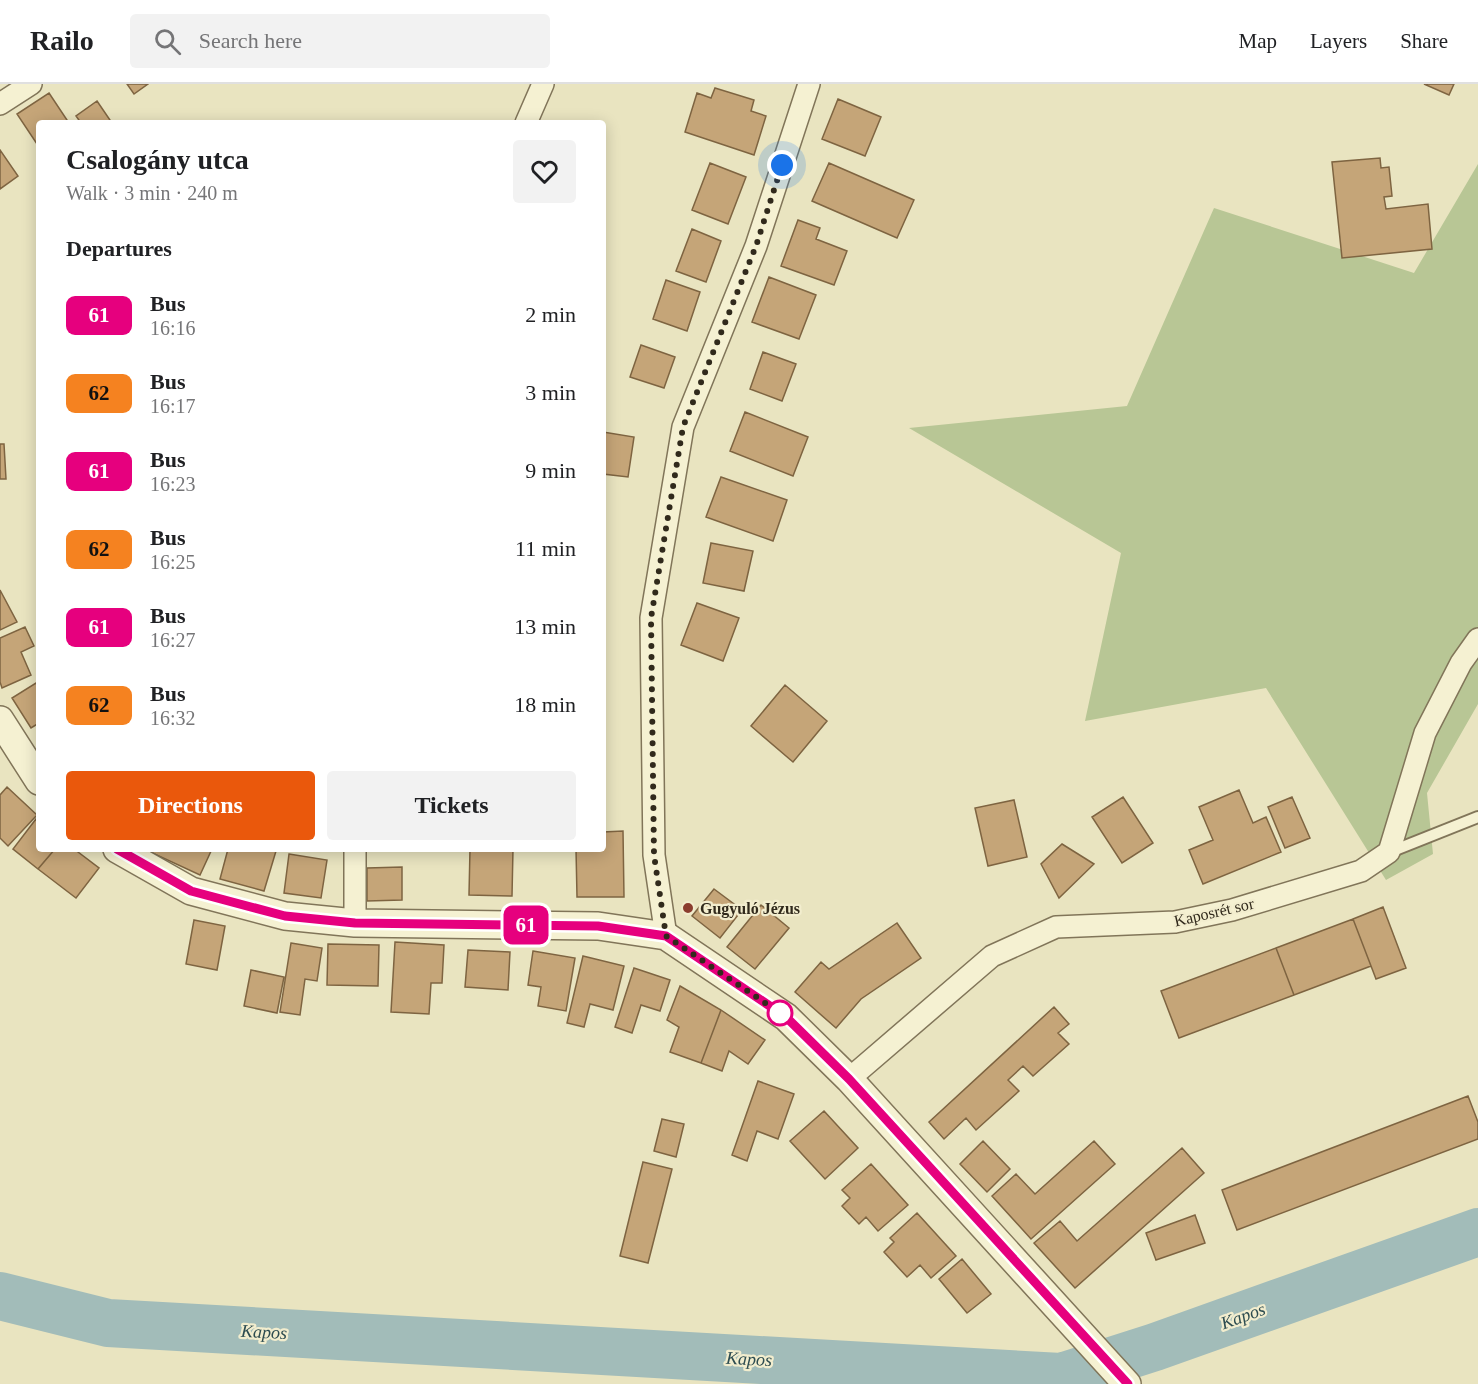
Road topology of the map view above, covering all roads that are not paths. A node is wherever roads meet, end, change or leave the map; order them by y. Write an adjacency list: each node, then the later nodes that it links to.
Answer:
1 (31, 84): 4 (street)
2 (543, 84): 5 (street)
3 (809, 84): 14 (street)
4 (0, 104)
5 (527, 120)
6 (1478, 639): 12 (street)
7 (0, 720): 8 (street)
8 (36, 776)
9 (1478, 817): 12 (lane)
10 (122, 852): 13 (street)
11 (355, 852): 13 (street)
12 (1389, 852): 15 (street, Kaposrét sor)
13 (355, 923): 14 (street)
14 (666, 936): 15 (street)
15 (849, 1079): 16 (street)
16 (1128, 1384)

